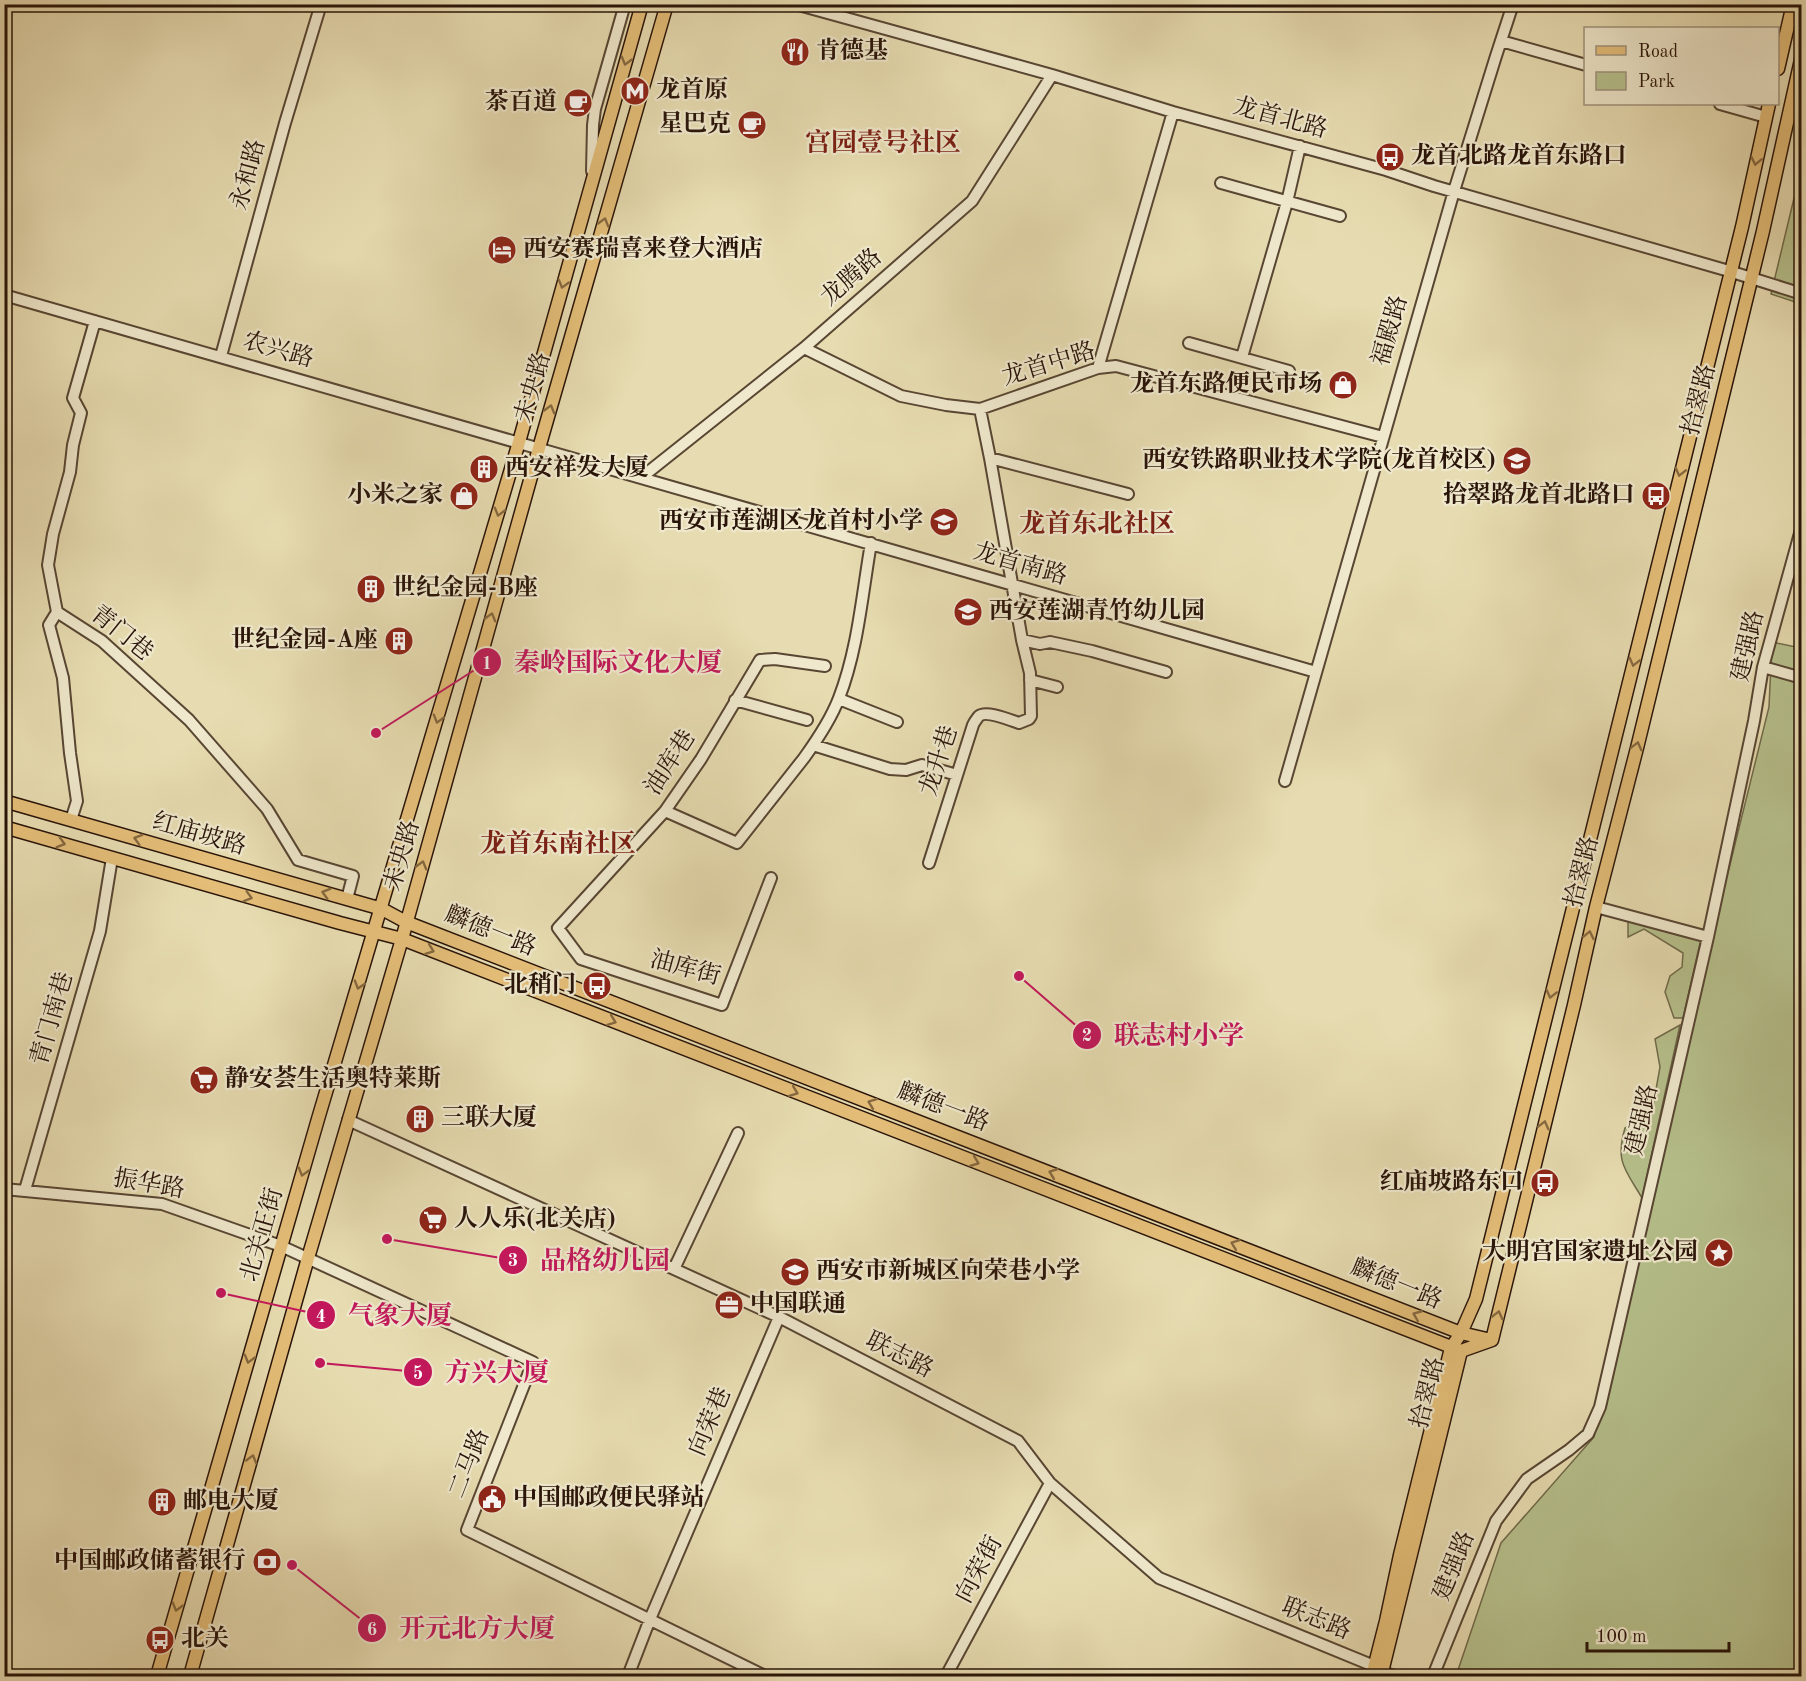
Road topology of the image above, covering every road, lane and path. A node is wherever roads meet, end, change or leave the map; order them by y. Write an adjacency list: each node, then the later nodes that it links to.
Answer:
1 (321, 4): 30 (street, 永和路)
2 (625, 4): 19 (street)
3 (642, 4): 19 (main road, 未央路, one-way to 19)
4 (667, 4): 37 (main road, 未央路, one-way to 4)
5 (795, 4): 12 (street, 龙首北路)
6 (1513, 4): 8 (street, 福殿路)
7 (1793, 4): 11 (main road)
8 (1501, 41): 10 (street); 20 (street, 福殿路)
9 (1802, 55): 24 (main road, 拾翠路)
10 (1584, 64)
11 (1779, 65)
12 (1052, 75): 15 (street, 龙首北路); 29 (street, 龙腾路)
13 (1724, 105): 16 (street)
14 (1769, 105): 16 (main road, 拾翠路)
15 (1173, 112): 17 (street, 龙首北路); 32 (street)
16 (1766, 117): 23 (main road, 拾翠路, one-way to 23)
17 (1300, 146): 20 (street, 龙首北路); 21 (street)
18 (1221, 183): 21 (street)
19 (591, 187): 36 (main road, 未央路, one-way to 36)
20 (1454, 191): 23 (street, 龙首北路); 35 (street, 福殿路)
21 (1287, 202): 22 (street); 31 (street)
22 (1340, 216)
23 (1730, 271): 24 (street, 龙首北路); 83 (main road, 拾翠路, one-way to 83)
24 (1752, 278): 25 (street, 龙首北路); 68 (main road, 拾翠路, one-way to 24)
25 (1802, 294)
26 (4, 295): 27 (street, 农兴路)
27 (95, 321): 30 (street, 农兴路); 44 (street, 青门巷)
28 (1189, 343): 31 (street)
29 (804, 348): 34 (street, 龙首中路); 39 (street, 龙腾路)
30 (221, 356): 36 (street, 农兴路)
31 (1242, 357): 33 (street)
32 (1098, 368): 34 (street, 龙首中路); 35 (street, 龙首中路)
33 (1289, 371)
34 (980, 409): 38 (street, 龙升巷)
35 (1383, 437): 49 (street, 福殿路)
36 (519, 442): 37 (street, 农兴路); 69 (main road, 未央路, one-way to 69)
37 (539, 448): 39 (street, 龙首南路); 70 (main road, 未央路, one-way to 37)
38 (990, 458): 40 (street); 43 (street, 龙升巷)
39 (642, 477): 42 (street, 龙首南路)
40 (1128, 494)
41 (1802, 526): 47 (street, 建强路)
42 (871, 543): 43 (street, 龙首南路); 53 (street)
43 (1012, 584): 45 (street, 龙升巷); 49 (street, 龙首南路)
44 (57, 612): 62 (street); 67 (street, 青门巷)
45 (1022, 640): 48 (street); 51 (street, 龙升巷)
46 (825, 666): 54 (street, 油库巷)
47 (1763, 667): 50 (street); 73 (street, 建强路)
48 (1166, 672)
49 (1316, 672): 59 (street, 福殿路)
50 (1802, 678)
51 (1030, 680): 52 (street); 58 (street, 龙升巷)
52 (1057, 687)
53 (839, 699): 56 (street); 57 (street)
54 (735, 700): 55 (street); 61 (street, 油库巷)
55 (807, 720)
56 (897, 722)
57 (813, 745): 58 (street); 61 (street)
58 (957, 775): 65 (street, 龙升巷)
59 (1285, 781)
60 (4, 801): 62 (main road, 红庙坡路)
61 (665, 811): 71 (street, 油库巷)
62 (71, 820): 67 (main road, 红庙坡路, one-way to 62)
63 (4, 827): 64 (main road, 红庙坡路, one-way to 64)
64 (112, 858): 72 (main road, 红庙坡路, one-way to 72); 78 (street, 青门南巷)
65 (929, 863)
66 (771, 878): 71 (street, 油库街)
67 (347, 899): 69 (main road, 红庙坡路)
68 (1596, 907): 73 (street); 84 (main road, 拾翠路, one-way to 68)
69 (382, 909): 70 (main road, 麟德一路); 72 (main road, 北关正街)
70 (406, 922): 74 (main road, 北关正街); 83 (main road, 麟德一路, one-way to 70)
71 (558, 928)
72 (375, 933): 74 (main road, 麟德一路); 79 (main road, 北关正街, one-way to 79)
73 (1708, 937): 94 (street, 建强路)
74 (402, 939): 75 (main road, 北关正街); 85 (main road, 麟德一路, one-way to 85)
75 (348, 1120): 80 (main road, 北关正街); 81 (street, 联志路)
76 (738, 1133): 81 (street)
77 (4, 1189): 78 (street, 振华路)
78 (25, 1191): 79 (street, 振华路)
79 (282, 1246): 80 (street, 二马路); 89 (main road, 北关正街, one-way to 89)
80 (308, 1258): 87 (street, 二马路); 90 (main road, 北关正街, one-way to 80)
81 (674, 1269): 82 (street, 联志路)
82 (779, 1317): 86 (street, 联志路); 87 (street, 向荣巷)
83 (1461, 1333): 84 (main road, 麟德一路); 85 (main road, 拾翠路)
84 (1492, 1340): 85 (main road, 拾翠路)
85 (1456, 1349): 88 (main road, 拾翠路)
86 (1050, 1484): 88 (street, 联志路); 93 (street, 向荣街)
87 (650, 1619): 91 (street, 向荣巷); 92 (street, 二马路)
88 (1381, 1674)
89 (158, 1677)
90 (190, 1677)
91 (628, 1677)
92 (765, 1677)
93 (946, 1677)
94 (1433, 1677)

